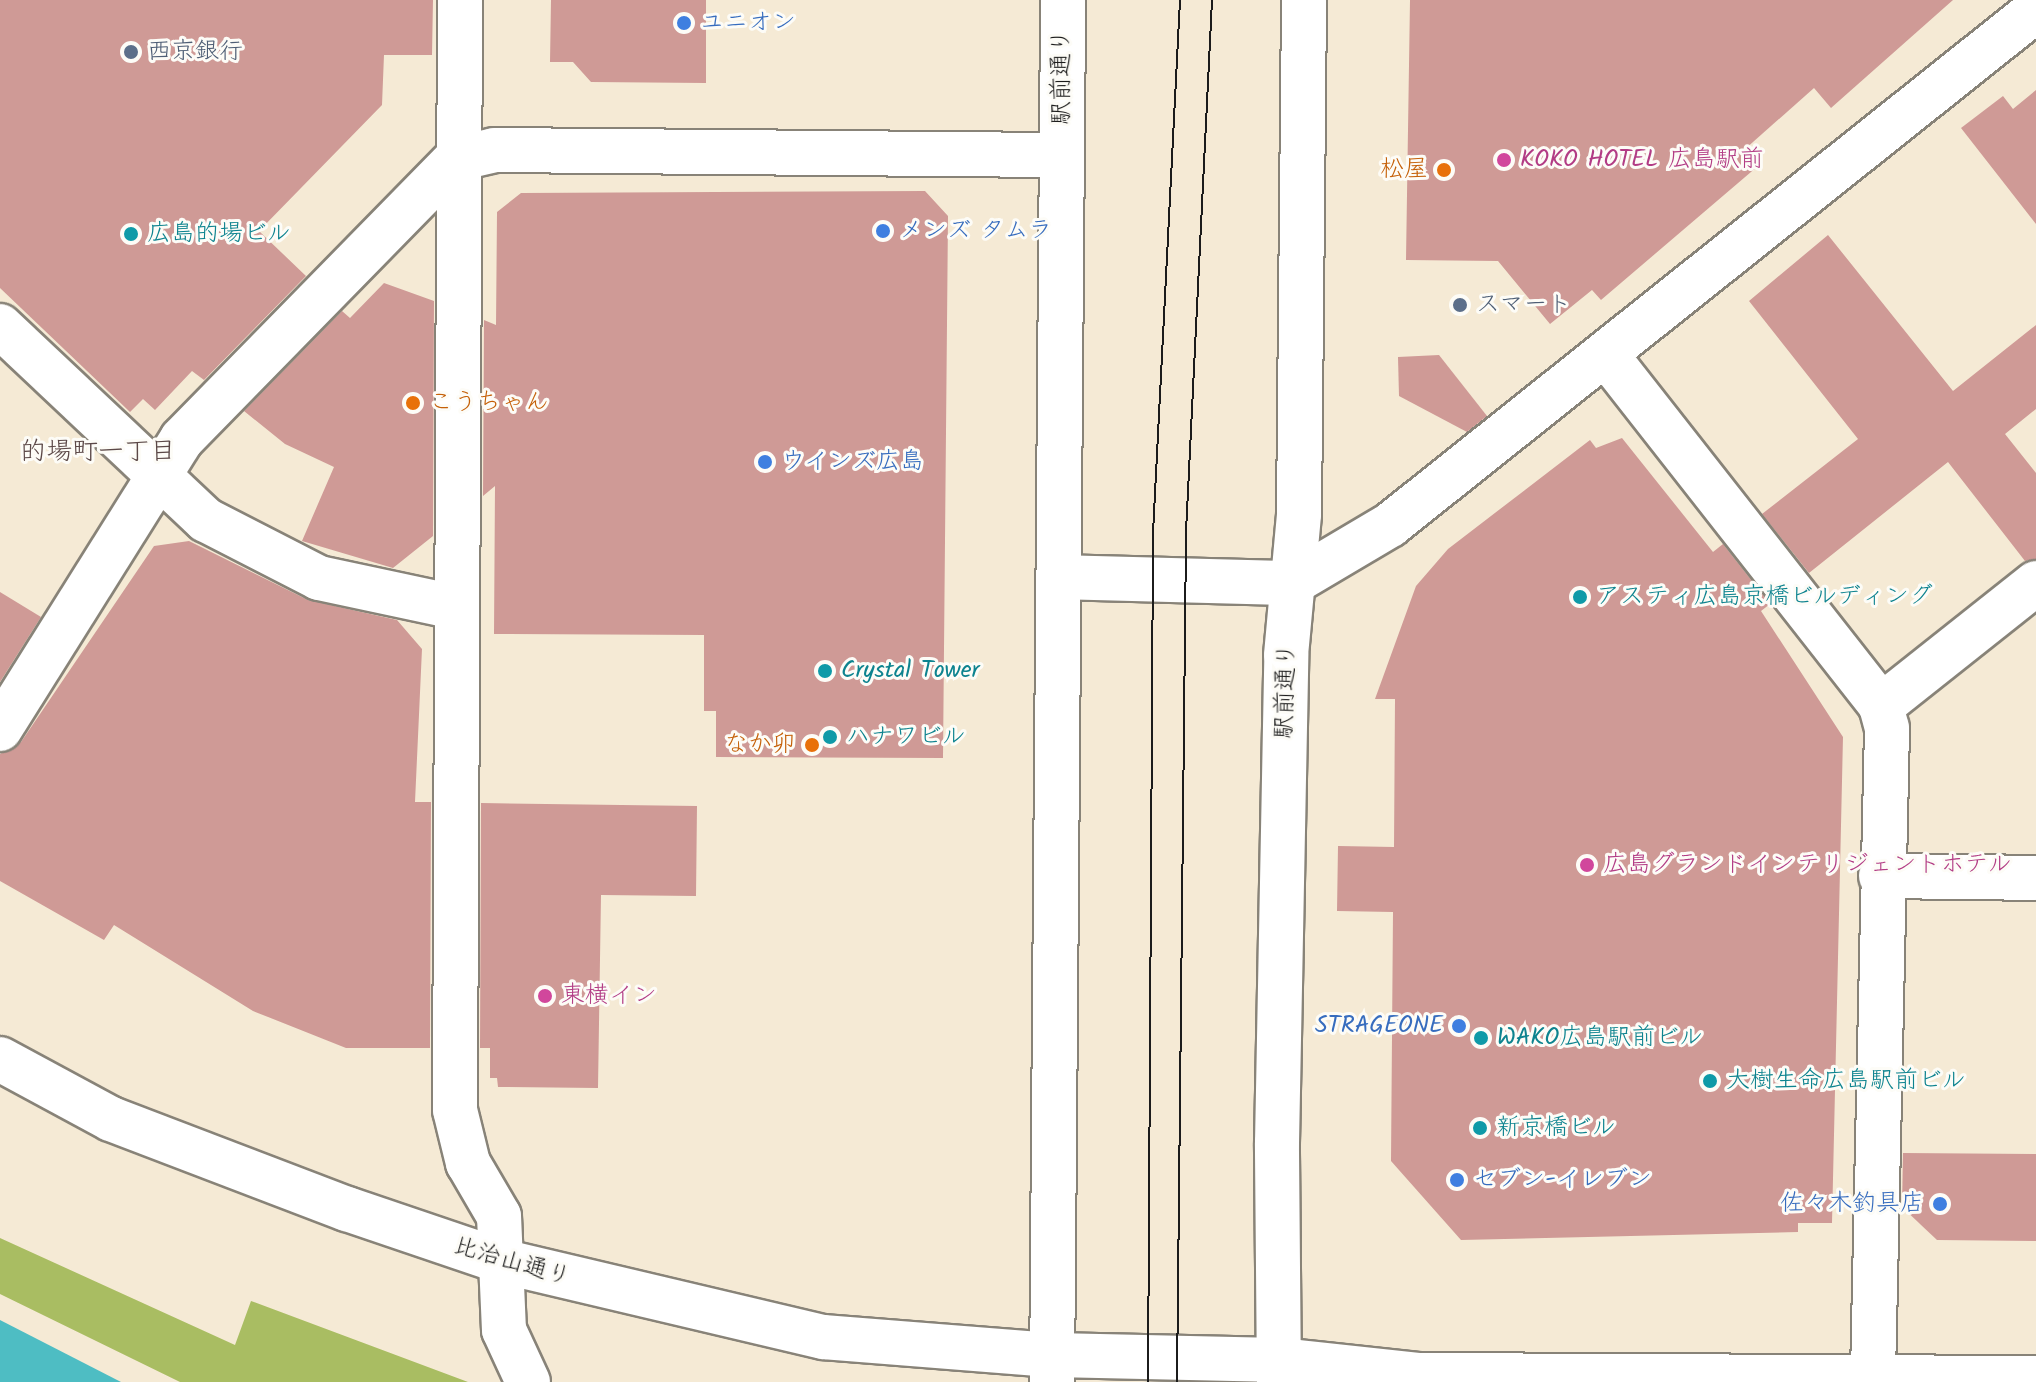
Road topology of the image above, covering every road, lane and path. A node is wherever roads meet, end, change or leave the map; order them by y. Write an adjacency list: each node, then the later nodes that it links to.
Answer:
1 (460, 0): 6 (street)
2 (1063, 0): 5 (street, 駅前通り)
3 (1304, 0): 11 (street, 駅前通り)
4 (2036, 10): 8 (street)
5 (1061, 155): 6 (street); 10 (street, 駅前通り)
6 (456, 159): 9 (street); 13 (street)
7 (0, 326): 9 (street)
8 (1607, 356): 11 (street); 14 (street)
9 (155, 474): 13 (street); 15 (street)
10 (1059, 577): 11 (street); 20 (street, 駅前通り)
11 (1292, 583): 21 (street, 駅前通り)
12 (2036, 583): 14 (street)
13 (455, 607): 19 (street)
14 (1881, 706): 16 (street)
15 (0, 729)
16 (1881, 876): 17 (street); 22 (street)
17 (2036, 878)
18 (0, 1059): 19 (street, 比治山通り)
19 (501, 1261): 20 (street, 比治山通り); 24 (street)
20 (1053, 1368): 21 (street, 比治山通り)
21 (1279, 1371): 22 (street, 比治山通り)
22 (1873, 1377): 23 (street, 比治山通り)
23 (2036, 1378)
24 (528, 1382)

